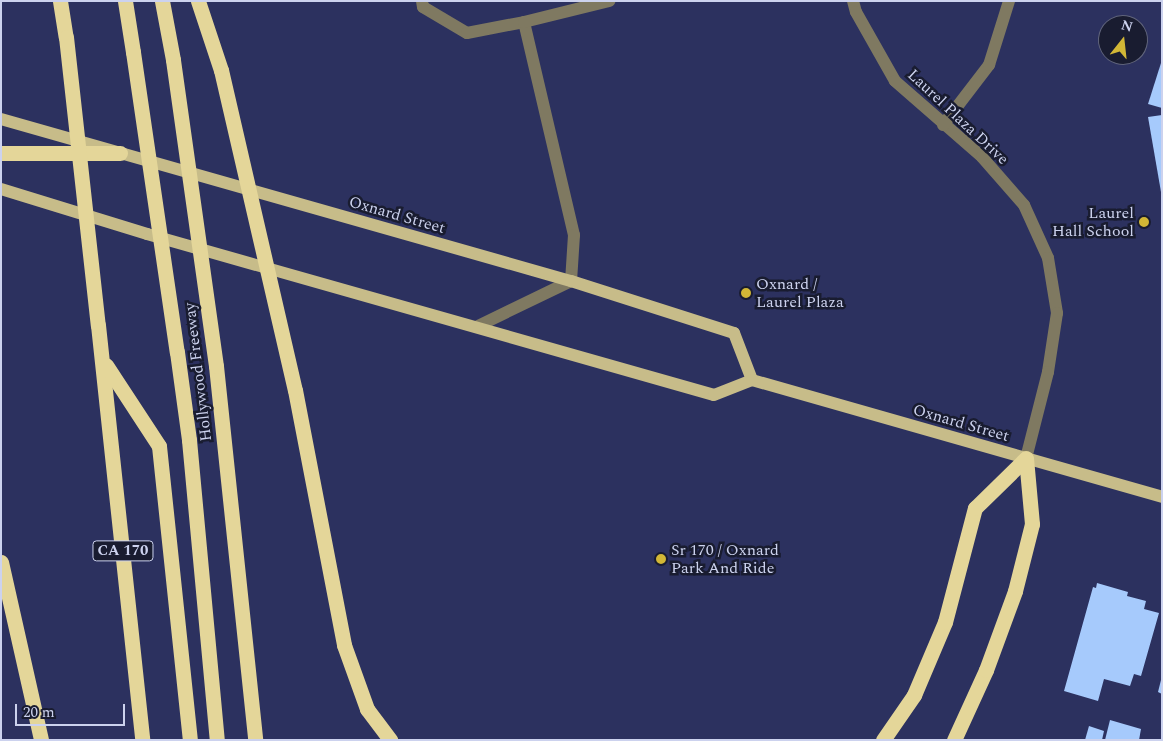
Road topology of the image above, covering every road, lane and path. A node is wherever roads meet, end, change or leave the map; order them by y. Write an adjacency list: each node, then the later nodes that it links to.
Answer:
1 (60, 1): 17 (highway, CA 170, bridge)
2 (125, 1): 25 (highway, bridge)
3 (162, 1): 26 (highway, Hollywood Freeway, bridge)
4 (198, 1): 27 (highway, bridge)
5 (422, 1): 9 (street)
6 (609, 1): 9 (street)
7 (853, 1): 11 (street, Laurel Plaza Drive)
8 (1009, 1): 11 (street)
9 (524, 22): 15 (street)
10 (1, 119): 13 (main road, Oxnard Street)
11 (943, 125): 19 (street, Laurel Plaza Drive)
12 (1, 153): 13 (highway)
13 (120, 153): 15 (main road, Oxnard Street)
14 (1, 189): 16 (main road)
15 (571, 281): 16 (street); 18 (main road, Oxnard Street)
16 (478, 326): 18 (main road)
17 (104, 362): 23 (highway, CA 170); 24 (highway)
18 (752, 380): 19 (main road, Oxnard Street)
19 (1026, 458): 20 (main road, Oxnard Street); 28 (highway); 29 (highway)
20 (1162, 497)
21 (1, 562): 22 (highway)
22 (41, 740)
23 (142, 740)
24 (190, 740)
25 (217, 740)
26 (255, 740)
27 (390, 740)
28 (883, 740)
29 (954, 740)

